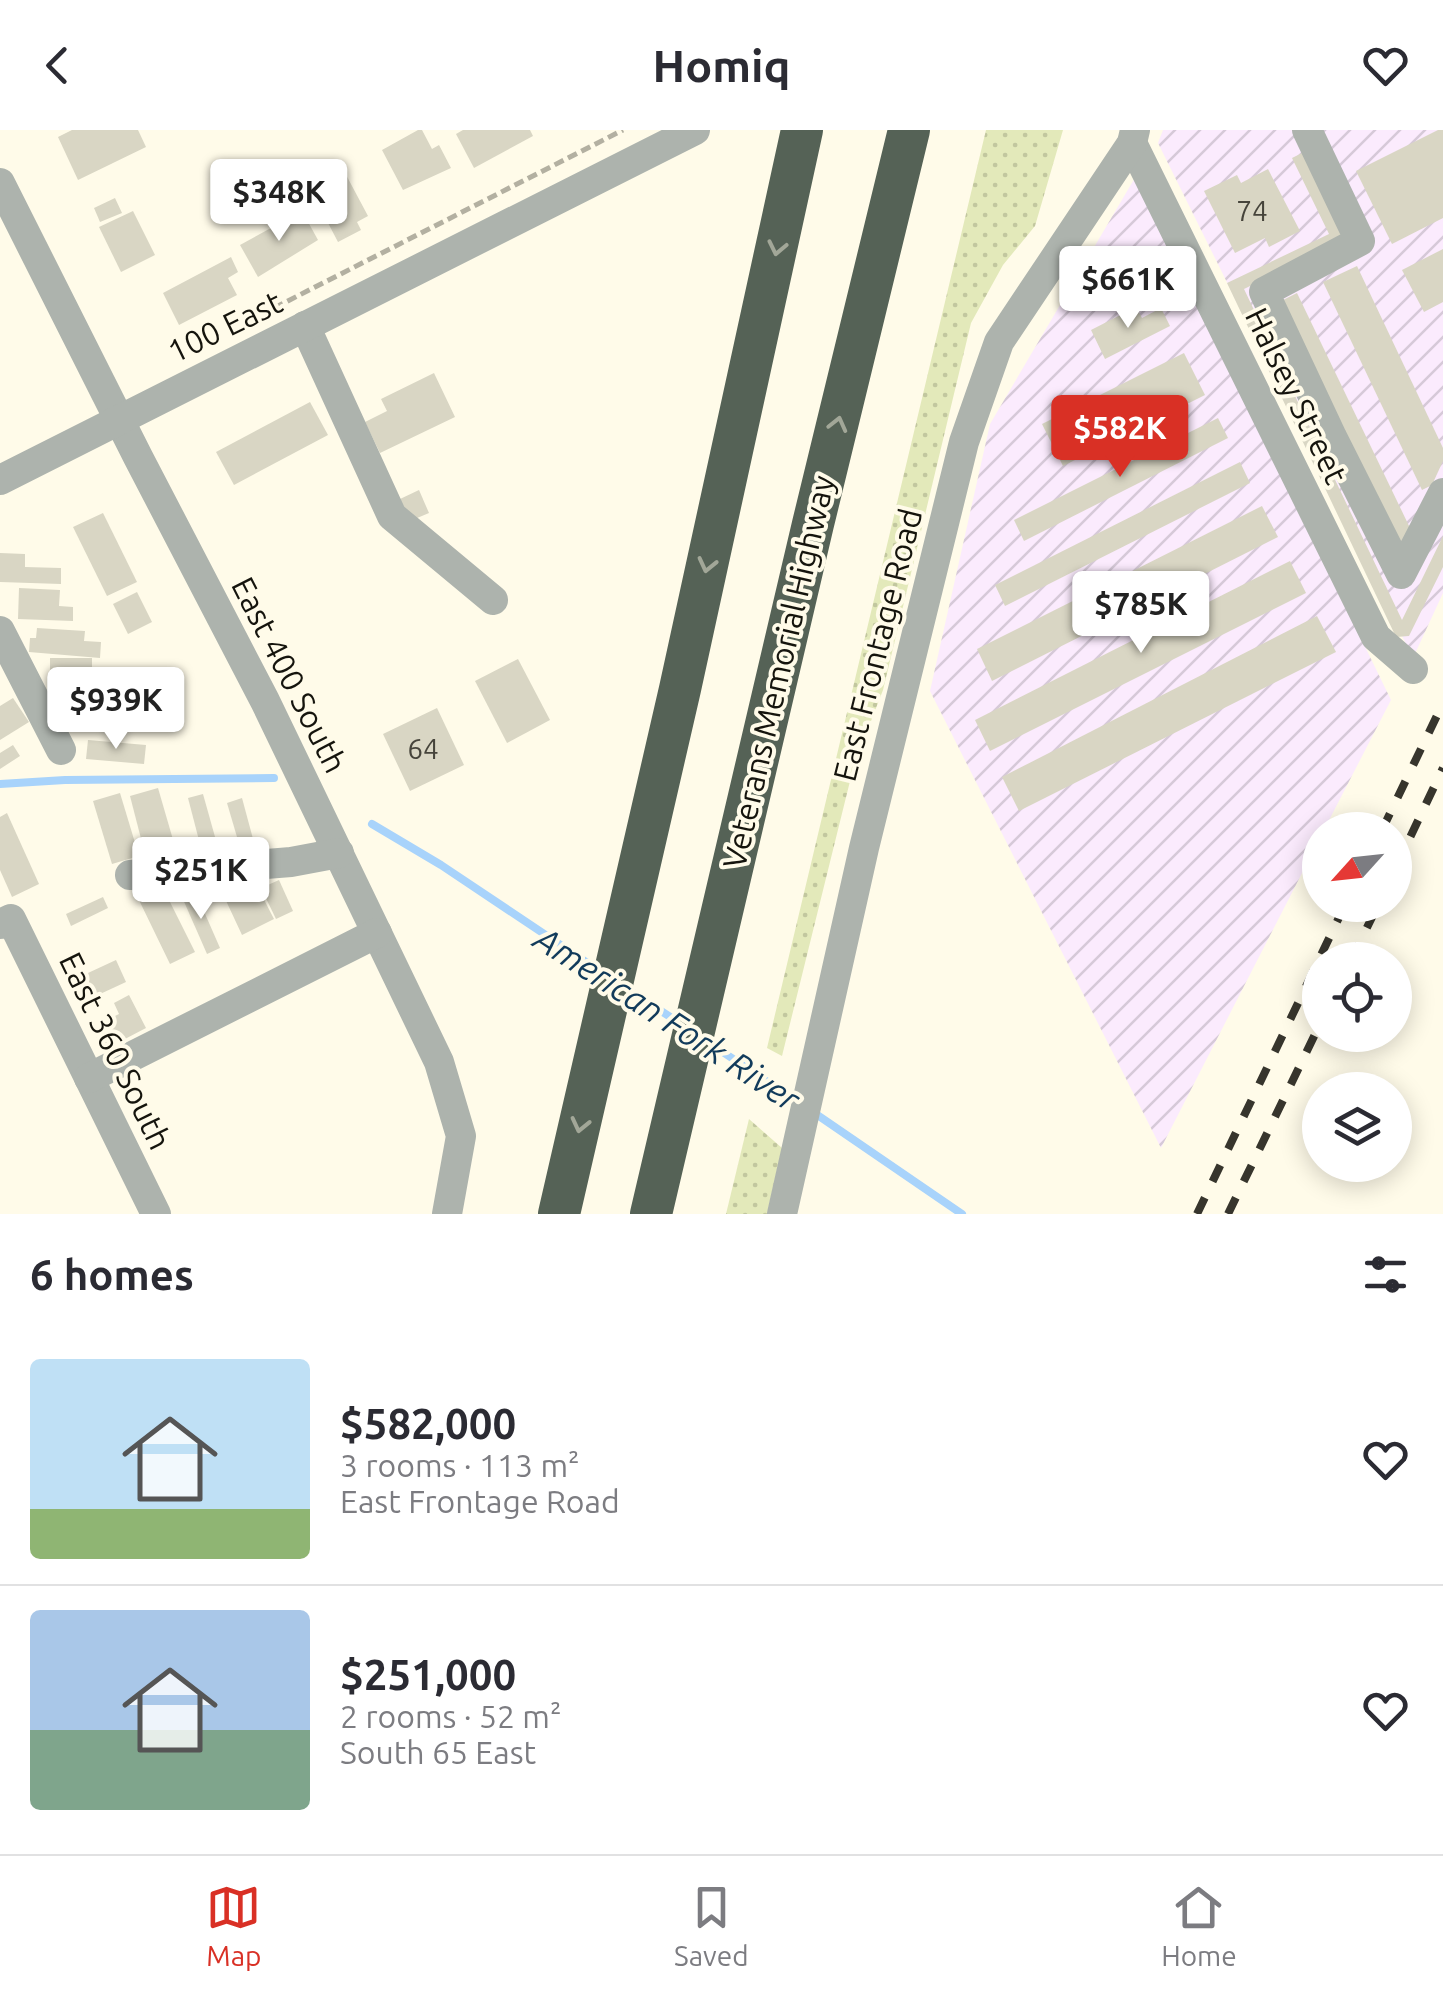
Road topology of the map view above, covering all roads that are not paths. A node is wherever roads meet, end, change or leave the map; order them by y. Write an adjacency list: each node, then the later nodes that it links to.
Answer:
1 (695, 130): 7 (street, 100 East)
2 (910, 130): 23 (highway, Veterans Memorial Highway, one-way to 2)
3 (1308, 130): 10 (street)
4 (1133, 136): 13 (street, Halsey Street); 24 (street, East Frontage Road)
5 (800, 141): 22 (highway, one-way to 22)
6 (0, 182): 8 (street, East 400 South)
7 (305, 326): 8 (street, 100 East); 11 (street)
8 (118, 419): 9 (street, 100 East); 15 (street, East 400 South)
9 (0, 480)
10 (1443, 493)
11 (493, 600)
12 (0, 631): 14 (street)
13 (1413, 669)
14 (61, 750)
15 (339, 854): 16 (street); 18 (street, East 400 South)
16 (130, 875)
17 (6, 921): 19 (street, East 360 South)
18 (377, 933): 19 (street); 21 (street, East 400 South)
19 (89, 1078): 20 (street, East 360 South)
20 (156, 1214)
21 (447, 1214)
22 (559, 1214)
23 (651, 1214)
24 (782, 1214)

